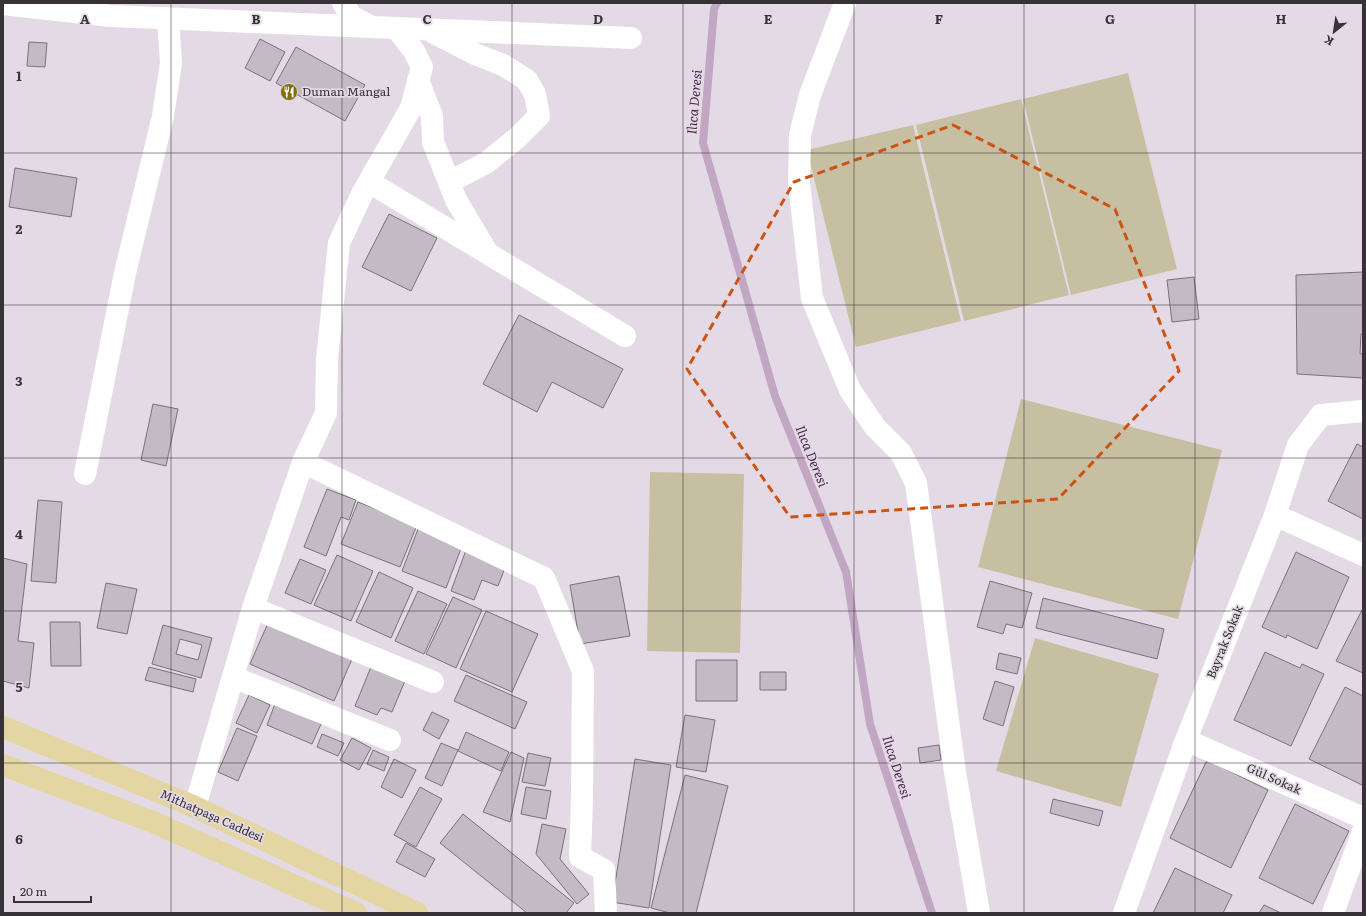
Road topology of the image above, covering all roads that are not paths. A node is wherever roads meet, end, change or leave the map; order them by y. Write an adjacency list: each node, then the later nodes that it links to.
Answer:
1 (343, 3): 5 (street)
2 (845, 3): 32 (street)
3 (3, 4): 4 (street)
4 (168, 18): 5 (street); 16 (street)
5 (372, 28): 6 (street)
6 (397, 28): 7 (street); 9 (street)
7 (427, 30): 8 (street); 11 (street)
8 (631, 38)
9 (418, 80): 10 (street); 11 (street)
10 (369, 182): 12 (street); 15 (street)
11 (449, 182): 12 (street)
12 (489, 255): 13 (street)
13 (625, 336)
14 (1363, 411): 17 (street, Bayrak Sokak)
15 (302, 462): 19 (street); 31 (street)
16 (84, 474)
17 (1275, 515): 18 (street); 24 (street, Bayrak Sokak)
18 (1363, 555)
19 (253, 608): 20 (street); 21 (street)
20 (233, 677): 23 (street); 26 (street)
21 (433, 682)
22 (3, 727): 26 (main road, Mithatpaşa Caddesi)
23 (390, 740)
24 (1186, 740): 27 (street, Gül Sokak); 33 (street, Bayrak Sokak)
25 (3, 765): 29 (main road)
26 (195, 807): 30 (main road, Mithatpaşa Caddesi)
27 (1363, 818)
28 (1363, 831): 34 (street)
29 (356, 913)
30 (417, 913)
31 (606, 913)
32 (979, 913)
33 (1124, 913)
34 (1333, 913)

